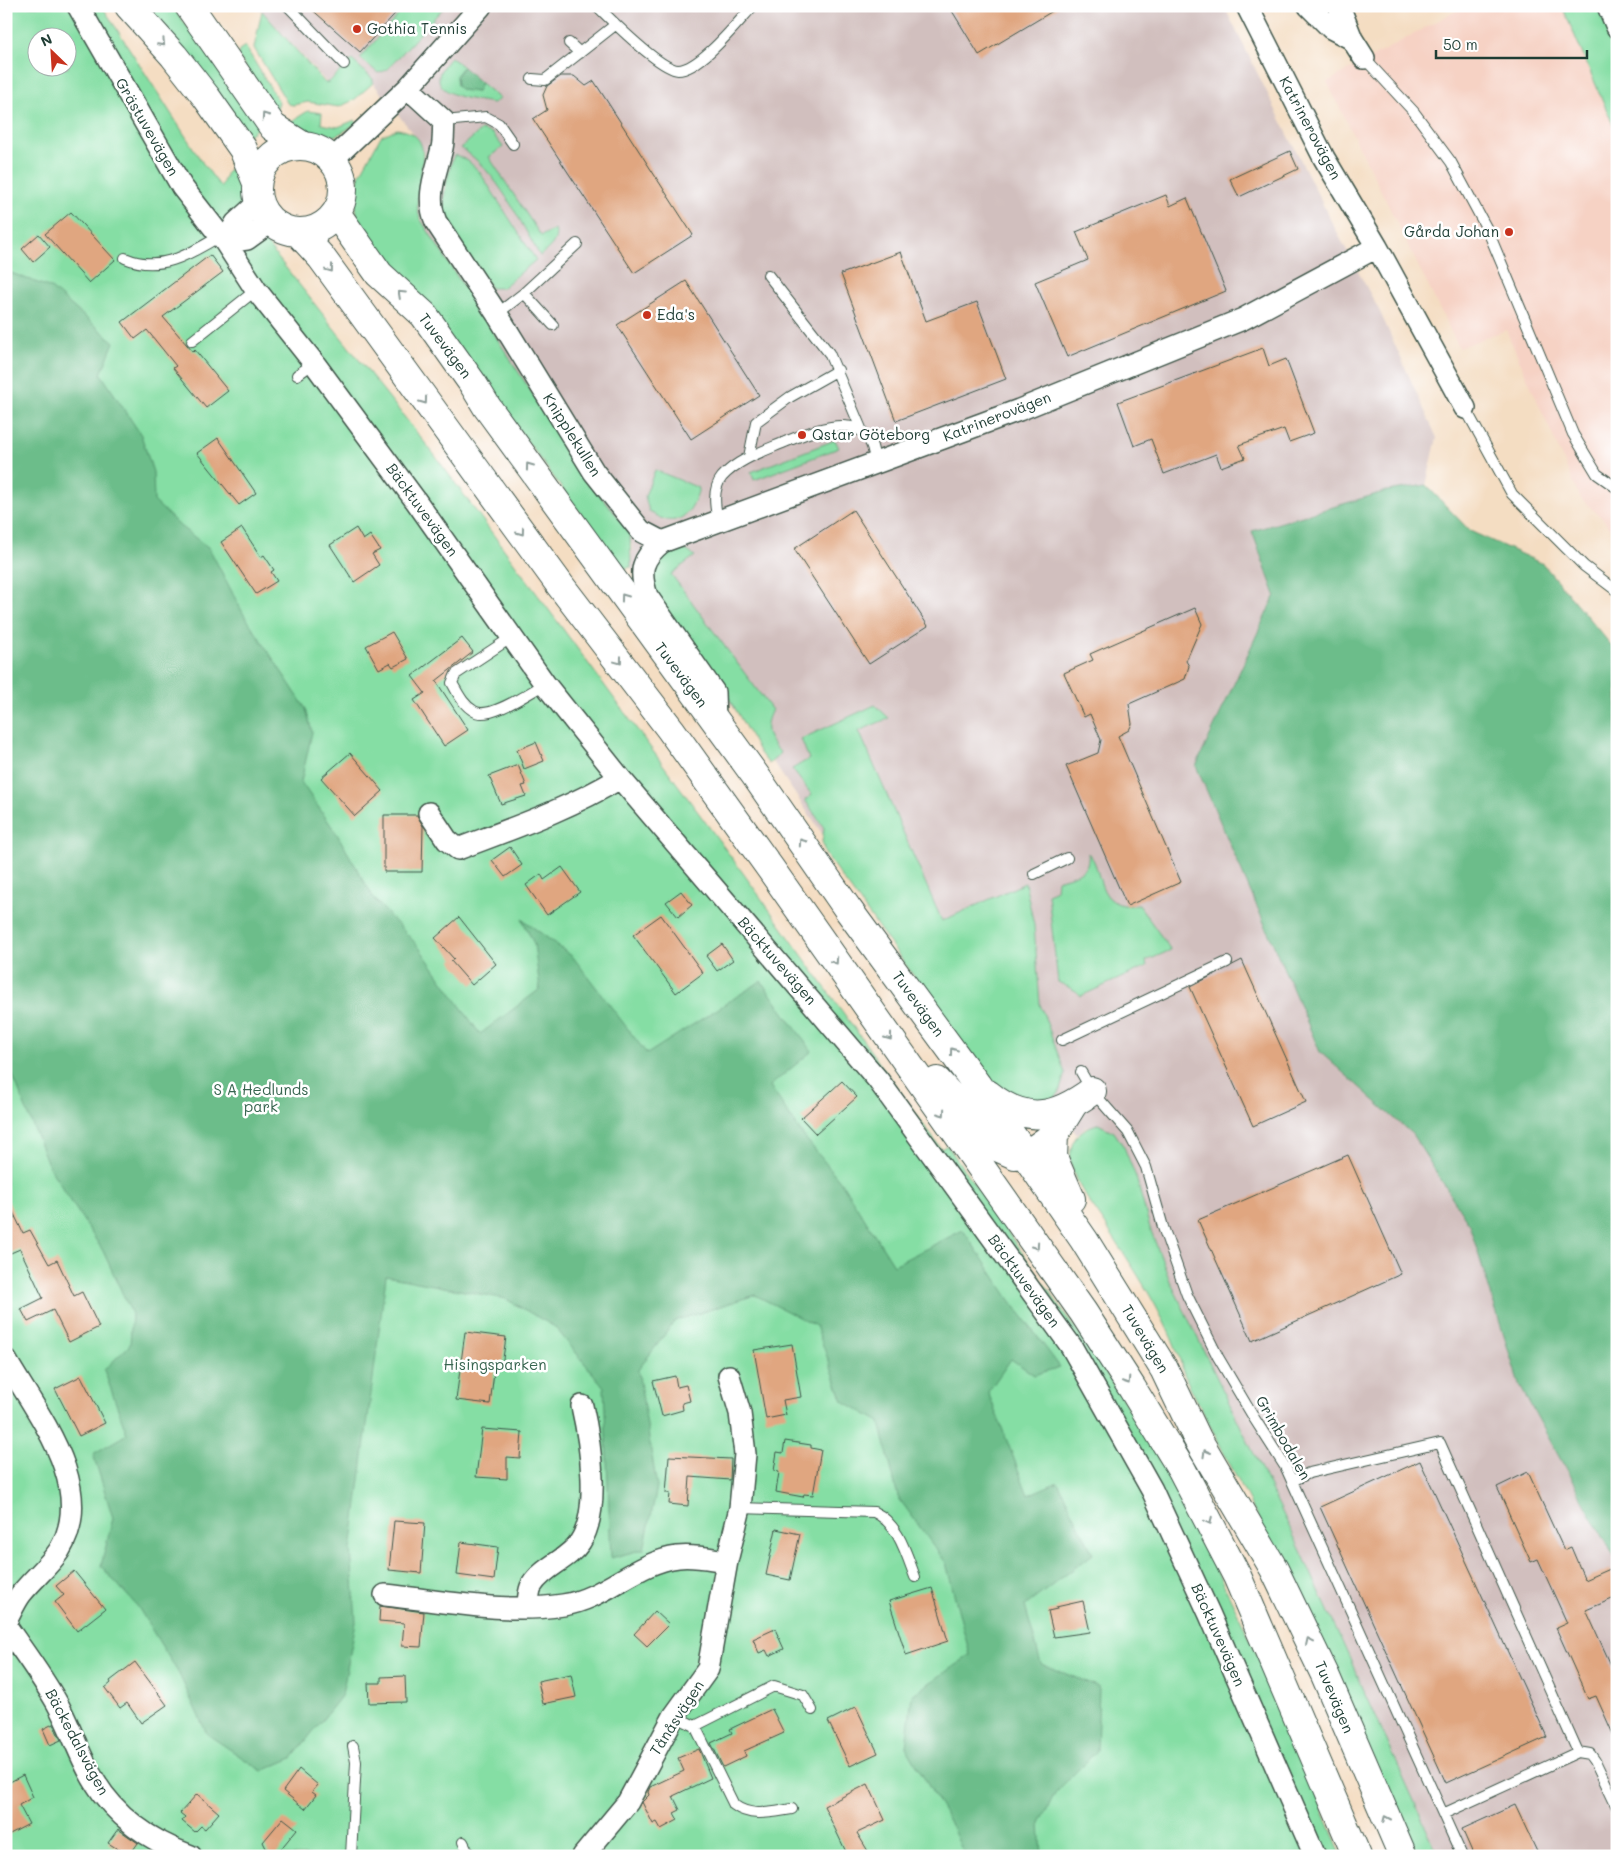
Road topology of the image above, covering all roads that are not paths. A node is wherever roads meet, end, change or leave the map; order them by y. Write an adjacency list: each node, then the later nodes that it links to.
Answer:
1 (78, 6): 28 (street, Grästuvevägen)
2 (129, 6): 25 (main road, one-way to 25)
3 (189, 6): 23 (main road, one-way to 3)
4 (288, 6): 18 (lane)
5 (482, 6): 20 (street)
6 (597, 6): 12 (lane)
7 (753, 6): 12 (lane)
8 (1247, 6): 30 (street, Katrinerovägen)
9 (1309, 6): 14 (street)
10 (1339, 6): 14 (street)
11 (1608, 6): 13 (street)
12 (614, 25): 16 (lane)
13 (1617, 27)
14 (1352, 39): 17 (street)
15 (570, 43): 16 (lane)
16 (580, 53): 19 (lane)
17 (1364, 58): 43 (lane)
18 (344, 64)
19 (532, 79)
20 (408, 88): 21 (street); 24 (street)
21 (444, 121): 22 (lane); 35 (street, Knipplekullen)
22 (513, 144)
23 (303, 146): 24 (main road); 25 (main road)
24 (332, 160): 26 (main road)
25 (263, 202): 27 (main road); 28 (street)
26 (336, 213): 27 (main road); 49 (main road, Tuvevägen, one-way to 26)
27 (298, 232): 56 (main road, one-way to 56)
28 (222, 239): 31 (lane); 33 (street, Bäcktuvevägen)
29 (576, 244): 34 (lane)
30 (1377, 247): 39 (street, Katrinerovägen); 42 (street, Katrinerovägen)
31 (125, 258)
32 (768, 275): 38 (lane)
33 (256, 290): 37 (lane); 47 (street, Bäcktuvevägen)
34 (524, 293): 35 (lane); 36 (lane)
35 (497, 314): 45 (street, Knipplekullen)
36 (553, 325)
37 (192, 341)
38 (838, 370): 40 (lane); 41 (lane)
39 (1465, 408): 46 (lane)
40 (862, 431): 41 (lane); 42 (lane)
41 (749, 457): 44 (lane)
42 (875, 464): 44 (street, Katrinerovägen)
43 (1617, 488)
44 (718, 521): 45 (street, Katrinerovägen)
45 (662, 542): 49 (street, Katrinerovägen)
46 (1617, 591)
47 (512, 637): 48 (street, Bäcktuvevägen); 48 (lane)
48 (545, 684): 50 (street, Bäcktuvevägen)
49 (715, 721): 57 (main road, Tuvevägen, one-way to 49)
50 (620, 778): 51 (street); 86 (street, Bäcktuvevägen)
51 (429, 813)
52 (1067, 858): 53 (lane)
53 (1034, 874)
54 (1227, 962): 55 (lane)
55 (1062, 1040)
56 (914, 1073): 60 (main road); 87 (main road, one-way to 87)
57 (978, 1085): 58 (main road); 60 (main road, Tuvevägen)
58 (1082, 1090): 59 (main road); 65 (lane, Grimbodalen)
59 (1054, 1135): 60 (main road); 62 (main road)
60 (1024, 1153): 62 (main road, Tuvevägen)
61 (6, 1360): 71 (street)
62 (1164, 1369): 88 (main road, Tuvevägen, one-way to 62)
63 (729, 1376): 66 (street, Tånåsvägen)
64 (582, 1406): 70 (street)
65 (1292, 1481): 77 (lane); 80 (lane, Grimbodalen)
66 (740, 1508): 67 (street, Tånåsvägen); 68 (lane)
67 (727, 1561): 70 (street); 74 (street, Tånåsvägen)
68 (915, 1577)
69 (385, 1595): 70 (street)
70 (528, 1608)
71 (6, 1621)
72 (6, 1626): 82 (street, Bäckedalsvägen)
73 (812, 1710): 75 (lane)
74 (674, 1716): 75 (lane); 85 (street, Tånåsvägen)
75 (695, 1726): 79 (lane)
76 (353, 1746): 83 (lane)
77 (1578, 1752): 78 (lane); 80 (lane)
78 (1617, 1807)
79 (792, 1809)
80 (1443, 1814): 89 (lane, Grimbodalen)
81 (463, 1842): 84 (lane)
82 (191, 1856)
83 (351, 1856)
84 (470, 1856)
85 (583, 1856)
86 (1315, 1856)
87 (1357, 1856)
88 (1402, 1856)
89 (1462, 1856)

